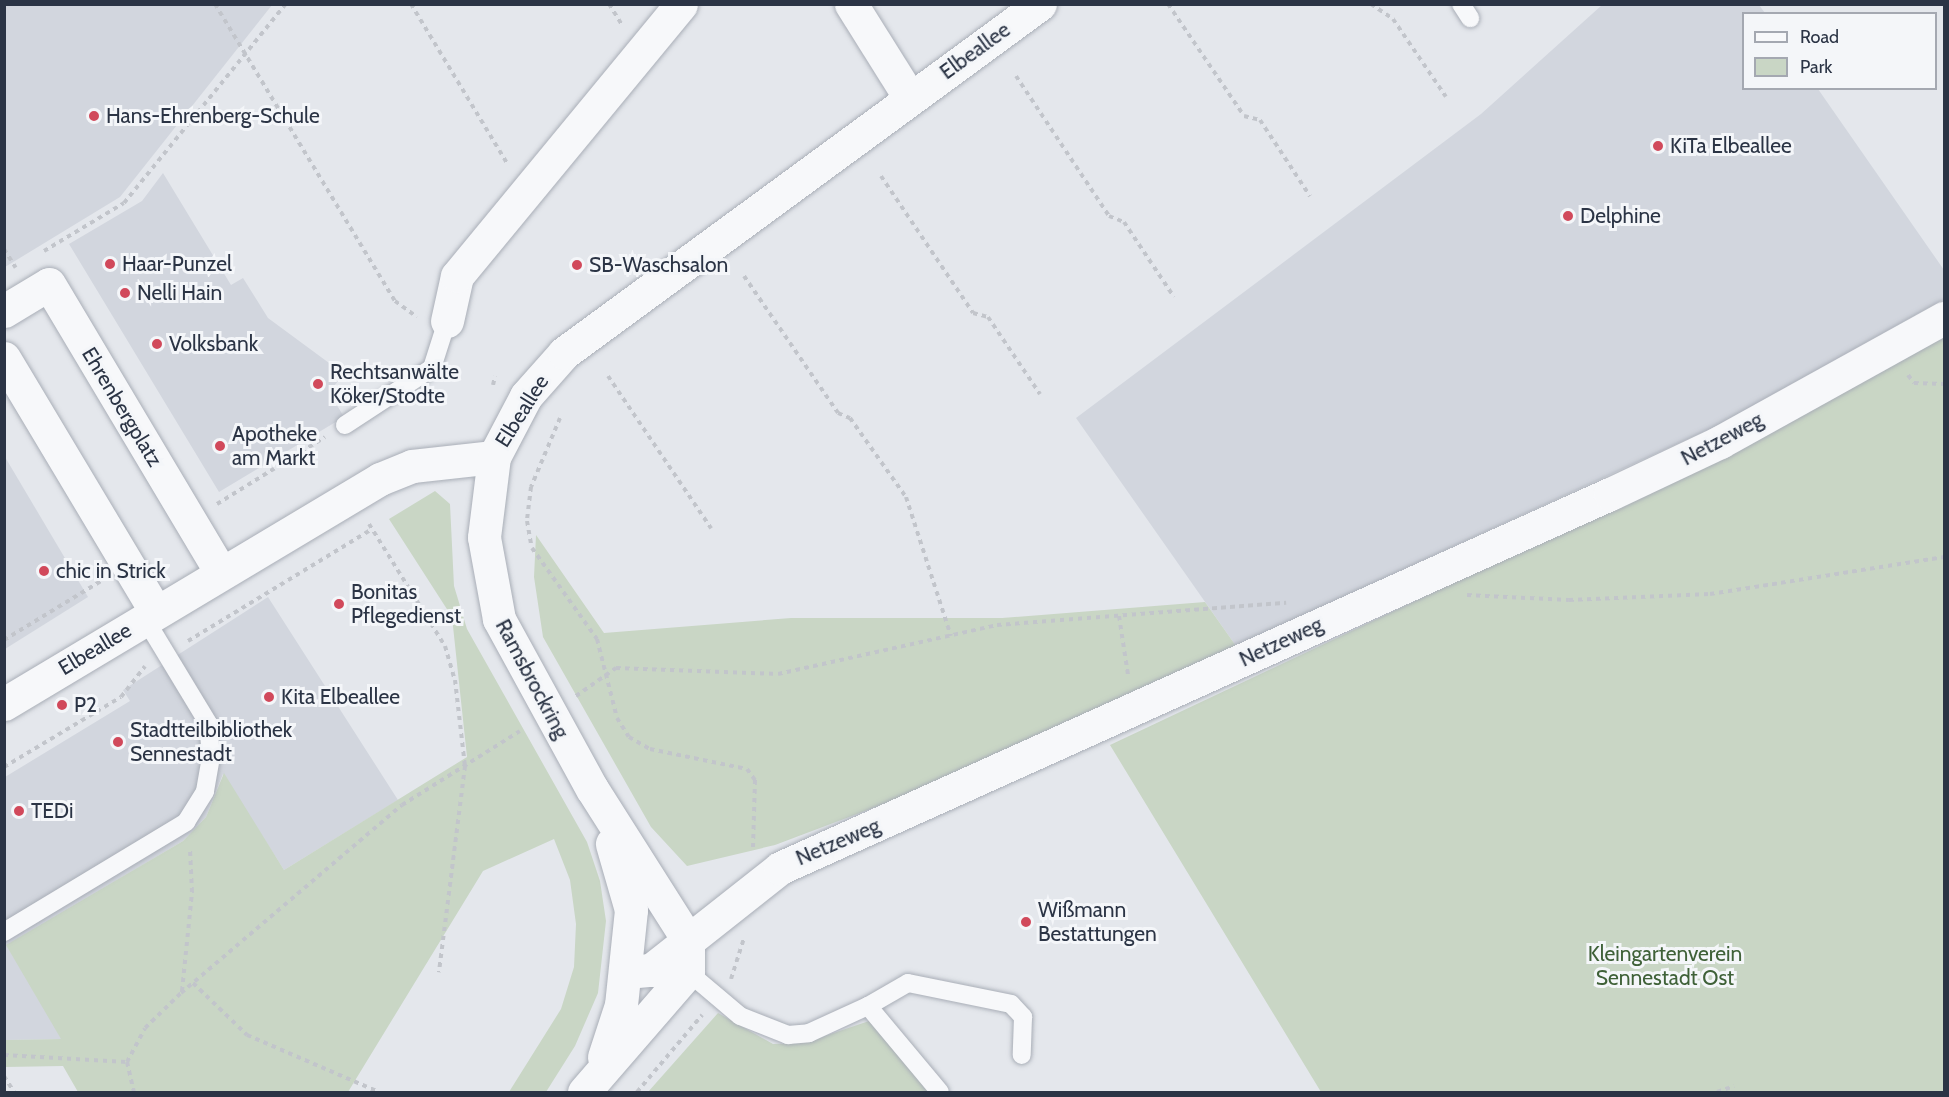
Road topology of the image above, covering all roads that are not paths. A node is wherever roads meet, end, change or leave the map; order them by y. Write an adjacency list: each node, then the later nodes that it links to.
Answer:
1 (681, 4): 7 (street)
2 (851, 4): 4 (street)
3 (1040, 4): 4 (street, Elbeallee)
4 (910, 99): 10 (street, Elbeallee)
5 (4, 311): 11 (street, Ehrenbergplatz)
6 (1944, 318): 16 (street, Netzeweg)
7 (447, 321): 9 (lane)
8 (4, 358): 12 (street)
9 (345, 425)
10 (494, 457): 11 (street, Elbeallee); 14 (street, Ramsbrockring)
11 (221, 573): 12 (street, Elbeallee)
12 (151, 616): 13 (street, Elbeallee); 15 (lane)
13 (4, 704)
14 (592, 789): 16 (street, Ramsbrockring); 17 (street, Ramsbrockring)
15 (4, 932)
16 (688, 940): 17 (street, Netzeweg); 18 (street)
17 (626, 972): 21 (street, Ramsbrockring)
18 (688, 972): 19 (lane); 21 (street, Ramsbrockring)
19 (868, 1006): 20 (lane); 22 (lane)
20 (1022, 1055)
21 (591, 1082)
22 (940, 1092)

